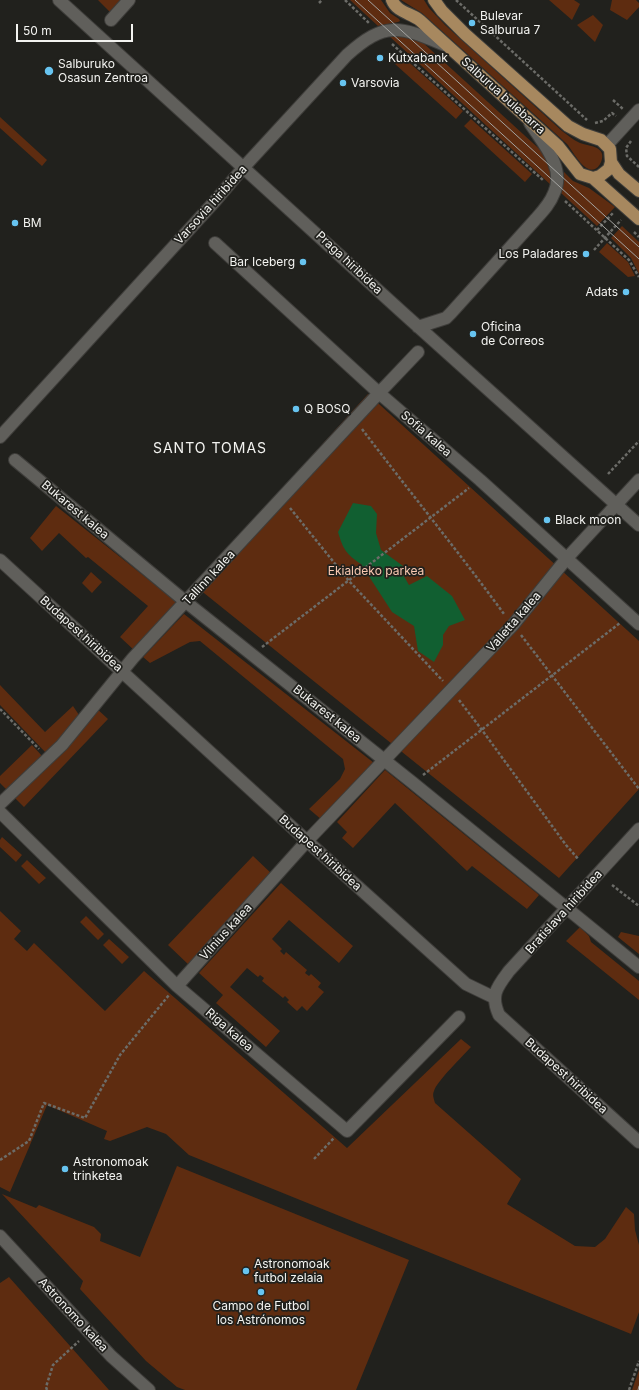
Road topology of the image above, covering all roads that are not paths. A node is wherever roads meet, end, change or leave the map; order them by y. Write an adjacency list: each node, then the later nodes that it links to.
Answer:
1 (59, 0): 11 (street, Praga hiribidea)
2 (129, 0): 5 (street)
3 (392, 0): 6 (main road, Salburua bulebarra)
4 (434, 0): 9 (main road, Salburua bulebarra)
5 (111, 20)
6 (448, 46): 8 (main road, Salburua bulebarra); 11 (street, Varsovia hiribidea)
7 (639, 110): 9 (street)
8 (526, 117): 12 (main road, Salburua bulebarra); 16 (street)
9 (607, 145): 10 (main road)
10 (611, 162): 12 (main road); 13 (main road)
11 (243, 168): 16 (street, Praga hiribidea); 19 (street, Varsovia hiribidea)
12 (593, 178): 14 (main road, Salburua bulebarra)
13 (639, 191)
14 (639, 219)
15 (215, 243): 18 (street, Sofia kalea)
16 (418, 327): 22 (street, Praga hiribidea)
17 (418, 352): 18 (street, Tallinn kalea)
18 (378, 393): 24 (street, Sofia kalea); 26 (street, Tallinn kalea)
19 (0, 437)
20 (15, 460): 26 (street, Bukarest kalea)
21 (639, 480): 22 (street, Valletta kalea)
22 (617, 504): 23 (street, Praga hiribidea); 24 (street, Valletta kalea)
23 (639, 525)
24 (567, 558): 27 (street, Sofia kalea); 29 (street, Valletta kalea)
25 (0, 560): 28 (street, Budapest hiribidea)
26 (186, 602): 28 (street, Tallinn kalea); 29 (street, Bukarest kalea)
27 (635, 620)
28 (122, 671): 30 (street, Tallinn kalea); 33 (street, Budapest hiribidea)
29 (384, 760): 33 (street, Vilnius kalea); 34 (street, Bukarest kalea)
30 (0, 804)
31 (0, 812): 36 (street, Riga kalea)
32 (639, 829): 34 (street, Bratislava hiribidea)
33 (307, 841): 36 (street, Vilnius kalea); 37 (street, Budapest hiribidea)
34 (567, 909): 35 (street, Bukarest kalea); 37 (street, Bratislava hiribidea)
35 (639, 967)
36 (177, 986): 38 (street, Riga kalea)
37 (495, 998): 39 (street, Budapest hiribidea)
38 (459, 1017)
39 (639, 1142)
40 (0, 1236): 41 (street, Astronomo kalea)
41 (149, 1390)

